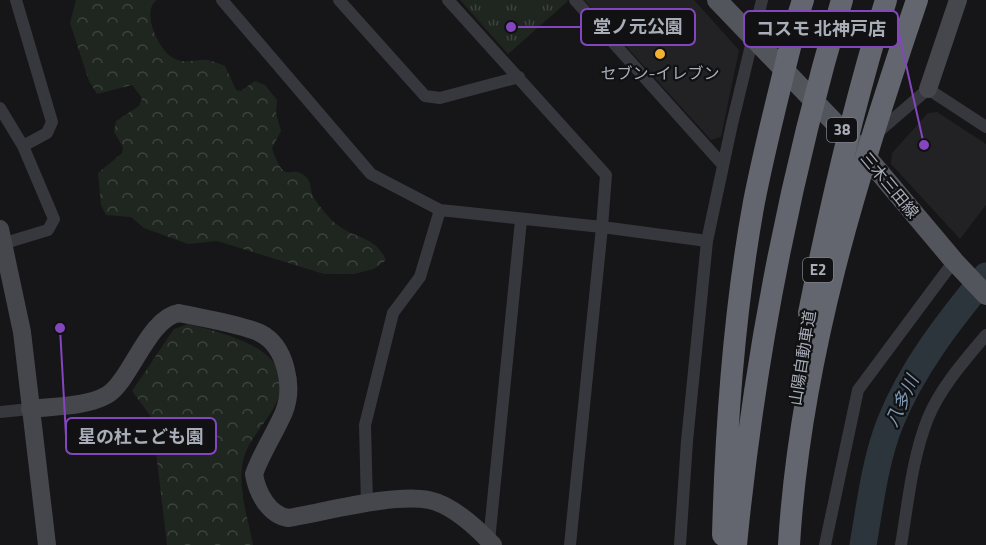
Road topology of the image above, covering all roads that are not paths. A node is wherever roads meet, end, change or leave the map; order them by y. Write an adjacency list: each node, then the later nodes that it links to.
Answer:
1 (16, 0): 18 (street)
2 (222, 0): 21 (street)
3 (339, 0): 14 (street)
4 (448, 0): 14 (street)
5 (575, 0): 20 (street)
6 (717, 0): 13 (main road, 三木三田線 / 38)
7 (762, 0): 13 (street)
8 (842, 0): 37 (highway, bridge)
9 (886, 0): 38 (highway, 山陽自動車道 / E2, bridge)
10 (917, 0): 39 (highway, bridge)
11 (958, 0): 15 (street)
12 (800, 6): 36 (highway, bridge)
13 (752, 39): 19 (main road, 三木三田線 / 38); 20 (street)
14 (519, 76): 23 (street)
15 (928, 89): 17 (street); 19 (street)
16 (0, 108): 18 (street)
17 (986, 127)
18 (23, 146): 24 (street)
19 (859, 148): 26 (main road, 三木三田線 / 38)
20 (723, 165): 25 (street)
21 (440, 210): 22 (street); 31 (street)
22 (521, 220): 23 (street); 32 (street)
23 (602, 227): 25 (street); 34 (street)
24 (2, 236): 29 (street)
25 (707, 241): 35 (street)
26 (956, 264): 27 (main road, 三木三田線 / 38); 40 (street)
27 (986, 295)
28 (986, 335): 41 (street)
29 (30, 409): 30 (street); 31 (street); 33 (street)
30 (0, 412)
31 (367, 505): 32 (street)
32 (491, 543)
33 (47, 545)
34 (570, 545)
35 (680, 545)
36 (722, 545)
37 (736, 545)
38 (781, 545)
39 (789, 545)
40 (825, 545)
41 (901, 545)

